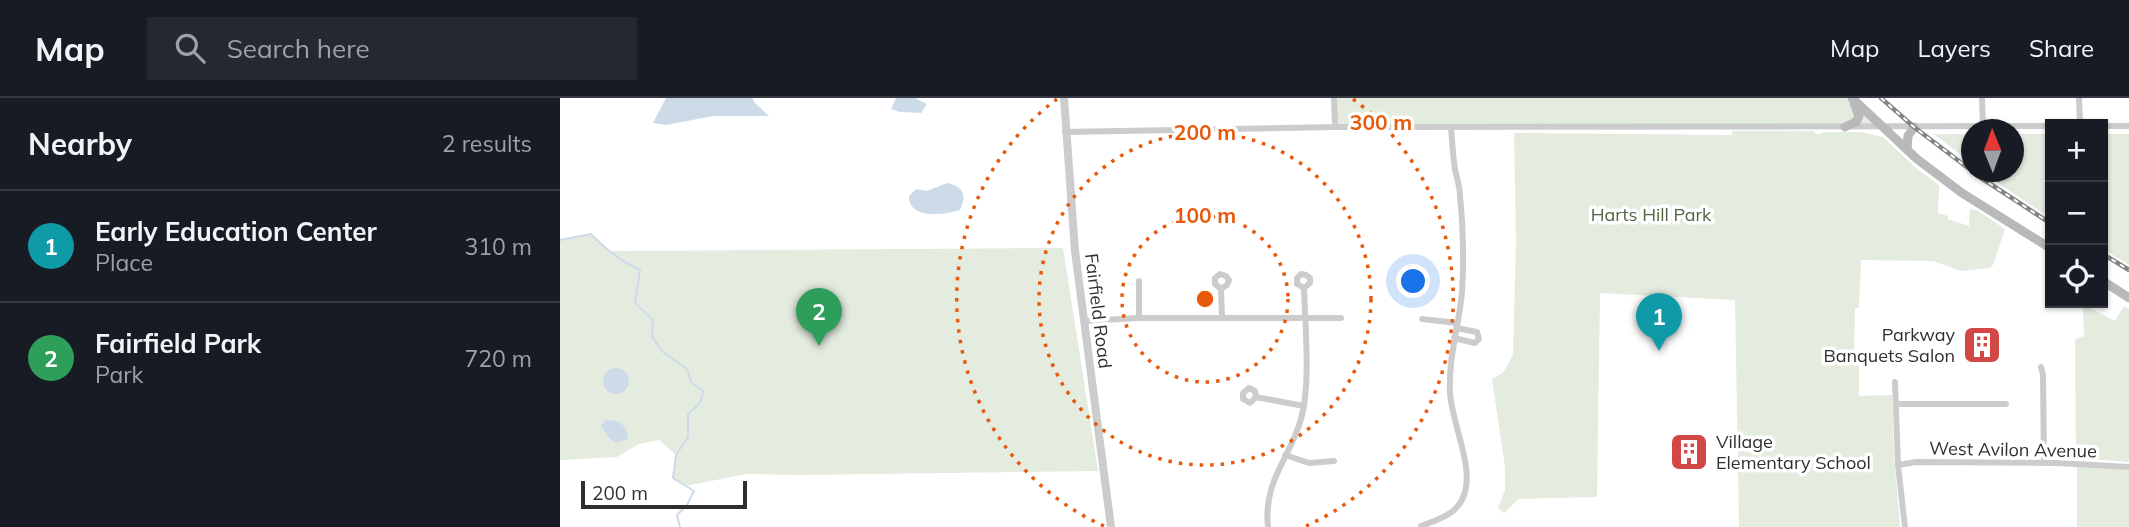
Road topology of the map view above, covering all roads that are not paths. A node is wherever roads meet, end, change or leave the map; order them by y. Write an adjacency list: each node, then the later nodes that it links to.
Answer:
1 (1063, 98): 18 (street, Fairfield Road)
2 (1335, 98): 12 (street)
3 (1852, 98): 14 (main road); 17 (main road)
4 (1982, 98): 6 (street)
5 (2080, 98): 7 (street)
6 (1983, 119)
7 (2080, 119)
8 (2024, 126): 9 (street)
9 (2045, 126)
10 (2108, 126): 11 (street)
11 (2129, 126)
12 (1335, 127): 13 (street); 18 (street)
13 (1451, 127): 14 (street); 32 (street)
14 (1845, 127): 17 (street)
15 (1914, 127): 16 (street); 17 (street); 19 (main road)
16 (1961, 127)
17 (1885, 128): 19 (main road)
18 (1065, 132): 31 (street, Fairfield Road)
19 (1907, 150): 20 (main road)
20 (2045, 245)
21 (1139, 281): 28 (street)
22 (2108, 284): 25 (main road)
23 (1304, 288): 27 (street)
24 (1221, 289): 26 (street)
25 (2129, 298)
26 (1222, 317): 27 (street); 28 (street)
27 (1305, 317): 29 (street); 39 (street)
28 (1139, 318): 31 (street)
29 (1341, 318)
30 (1422, 319): 32 (street)
31 (1083, 321): 47 (street, Fairfield Road)
32 (1457, 325): 33 (street); 33 (street)
33 (1454, 338): 45 (street)
34 (2041, 367): 42 (street)
35 (1895, 382): 37 (street)
36 (1256, 397): 39 (street)
37 (1896, 404): 38 (street); 43 (street)
38 (2006, 404)
39 (1304, 406): 40 (street)
40 (1285, 455): 41 (street); 48 (street)
41 (1334, 461)
42 (2044, 463): 43 (street, West Avilon Avenue); 44 (street, West Avilon Avenue)
43 (1898, 465): 50 (street)
44 (2129, 467)
45 (1444, 518): 46 (street); 49 (street)
46 (1421, 526)
47 (1111, 527)
48 (1268, 527)
49 (1447, 527)
50 (1905, 527)

